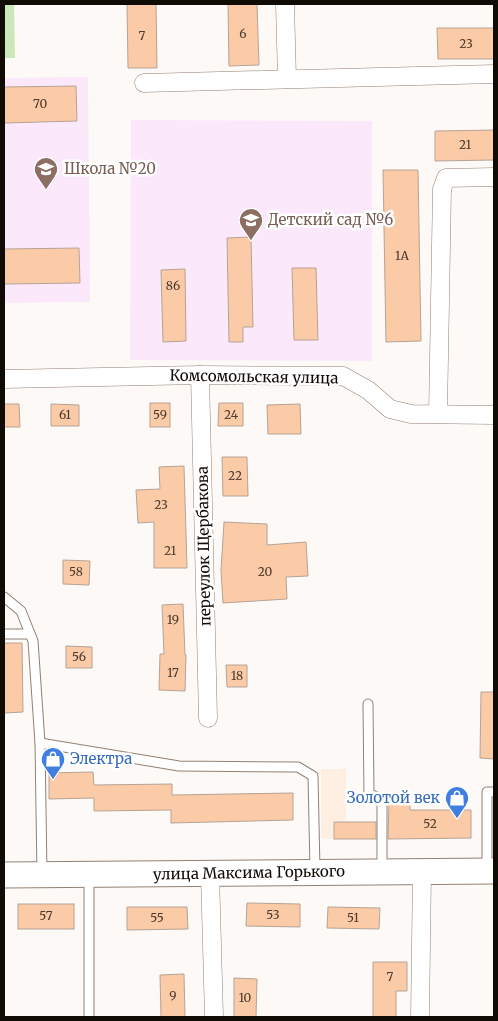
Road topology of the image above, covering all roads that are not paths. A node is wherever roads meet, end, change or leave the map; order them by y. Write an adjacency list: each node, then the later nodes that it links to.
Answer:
1 (285, 4): 3 (street)
2 (494, 74): 3 (street)
3 (287, 79): 4 (street)
4 (144, 83)
5 (494, 177): 8 (street)
6 (200, 375): 7 (street, Комсомольская улица); 8 (street, Комсомольская улица); 14 (street, переулок Щербакова)
7 (4, 378)
8 (438, 414): 9 (street, Комсомольская улица)
9 (494, 414)
10 (4, 597): 12 (lane)
11 (4, 634): 12 (lane)
12 (30, 634): 15 (lane)
13 (368, 704): 18 (lane)
14 (208, 718)
15 (40, 743): 20 (lane); 23 (lane)
16 (494, 792): 17 (lane)
17 (490, 871): 19 (main road, улица Максима Горького)
18 (382, 872): 19 (main road, улица Максима Горького); 20 (main road, улица Максима Горького)
19 (422, 872): 27 (street)
20 (315, 873): 21 (main road, улица Максима Горького)
21 (210, 874): 24 (main road, улица Максима Горького); 26 (street)
22 (4, 875): 23 (main road, улица Максима Горького)
23 (42, 875): 24 (main road, улица Максима Горького)
24 (89, 875): 25 (lane)
25 (89, 1017)
26 (214, 1017)
27 (420, 1017)

